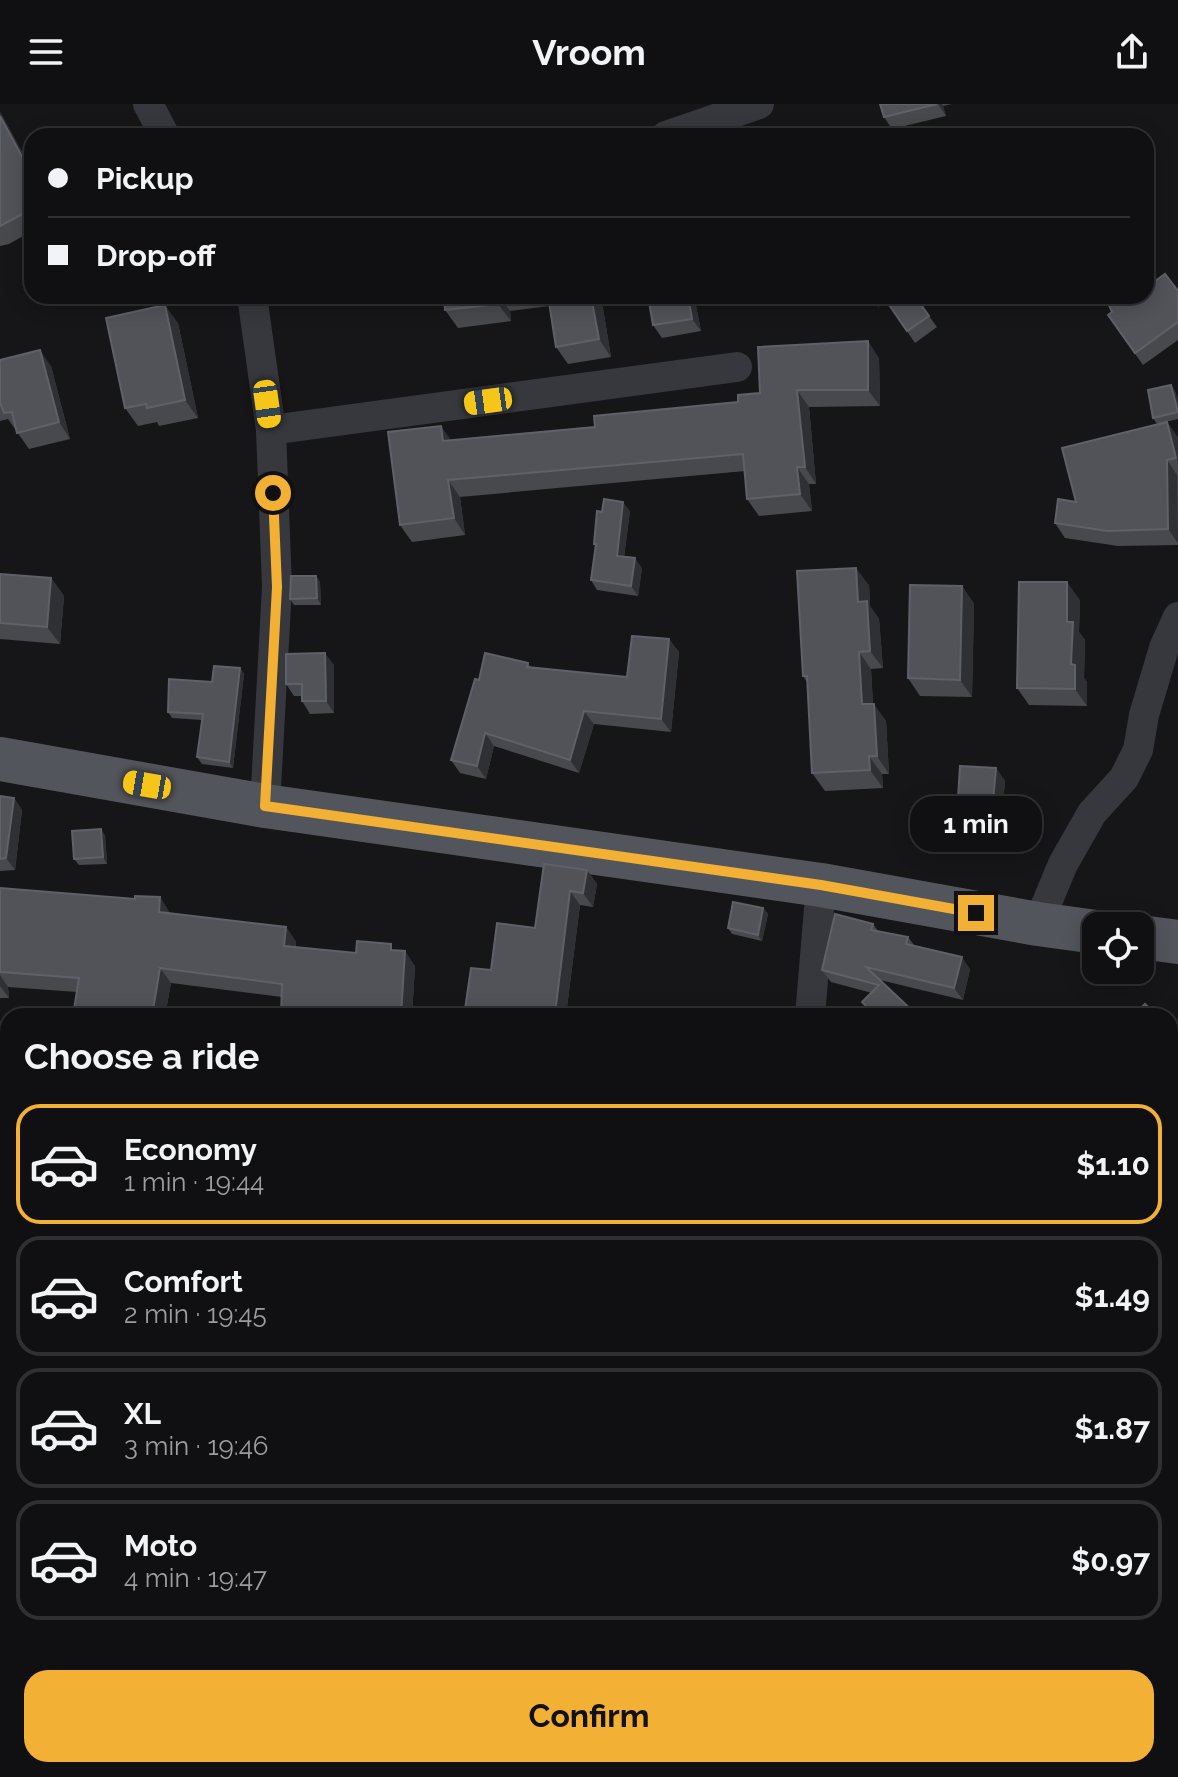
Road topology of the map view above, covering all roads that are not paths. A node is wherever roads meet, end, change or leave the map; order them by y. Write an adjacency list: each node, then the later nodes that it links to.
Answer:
1 (148, 104): 3 (street)
2 (759, 104): 4 (street)
3 (161, 128)
4 (689, 128)
5 (253, 304): 7 (street)
6 (737, 367): 7 (street)
7 (271, 430): 10 (street)
8 (1178, 617): 12 (street)
9 (0, 759): 10 (main road)
10 (265, 806): 11 (main road)
11 (821, 885): 12 (main road); 16 (street)
12 (1038, 924): 13 (main road)
13 (1082, 930)
14 (1154, 939): 15 (main road)
15 (1178, 942)
16 (811, 1008)

